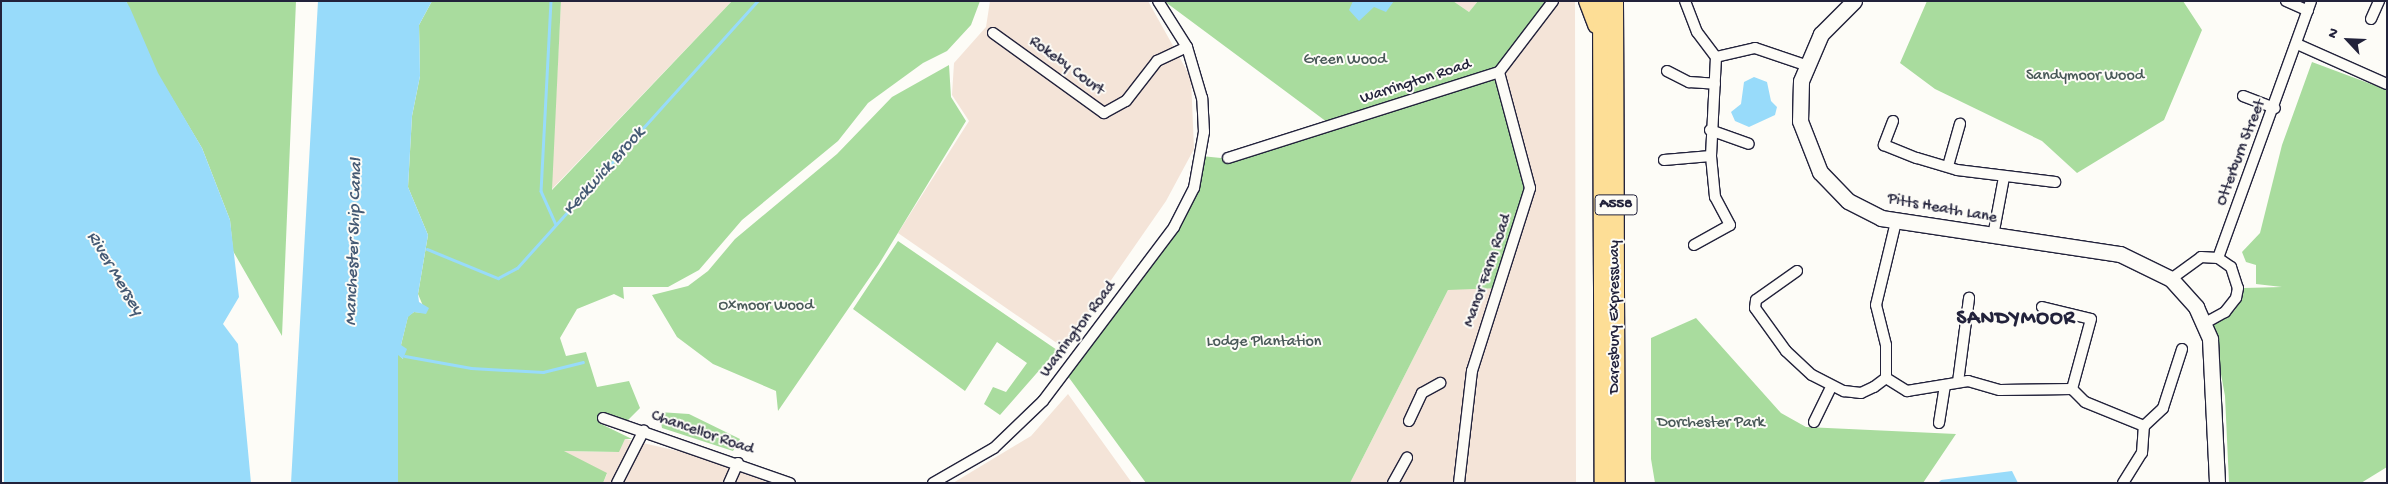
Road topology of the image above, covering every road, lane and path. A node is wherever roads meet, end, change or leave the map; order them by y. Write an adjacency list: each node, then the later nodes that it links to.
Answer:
1 (1158, 1): 14 (street, Warrington Road)
2 (1587, 1): 19 (main road)
3 (1601, 1): 19 (main road, Daresbury Expressway / A558)
4 (1615, 1): 50 (main road, Daresbury Expressway / A558)
5 (1685, 1): 15 (street)
6 (1854, 1): 16 (street, Pitts Heath Lane)
7 (2286, 1): 10 (street)
8 (1550, 2): 18 (street)
9 (2377, 2): 11 (street)
10 (2309, 6): 13 (street, Otterburn Street)
11 (2371, 19)
12 (993, 33): 14 (street, Rokeby Court)
13 (2297, 44): 21 (street); 23 (street, Otterburn Street)
14 (1187, 47): 63 (street, Warrington Road)
15 (1716, 56): 16 (street); 20 (street)
16 (1805, 65): 34 (street, Pitts Heath Lane)
17 (1667, 71): 20 (street)
18 (1499, 72): 29 (street, Warrington Road); 65 (street, Manor Farm Road)
19 (1601, 82): 59 (main road, Daresbury Expressway / A558)
20 (1714, 84): 26 (street)
21 (2387, 84)
22 (2242, 96): 23 (street)
23 (2275, 108): 37 (street, Otterburn Street)
24 (1893, 121): 31 (street)
25 (1960, 124): 31 (street)
26 (1710, 130): 27 (street); 28 (street)
27 (1749, 144)
28 (1711, 156): 30 (street); 36 (street)
29 (1228, 158)
30 (1664, 160)
31 (1948, 166): 32 (street)
32 (2004, 177): 33 (street); 35 (street)
33 (2054, 182)
34 (1896, 222): 35 (street, Pitts Heath Lane); 44 (street)
35 (1993, 236): 39 (street, Pitts Heath Lane)
36 (1694, 245)
37 (2218, 258): 39 (street); 42 (street)
38 (1797, 271): 48 (street)
39 (2171, 279): 42 (street, Pitts Heath Lane)
40 (1969, 298): 45 (street)
41 (2042, 307): 49 (street)
42 (2205, 323): 69 (street, Pitts Heath Lane)
43 (2182, 349): 55 (street)
44 (1886, 378): 47 (street); 48 (street)
45 (1958, 382): 47 (street); 49 (street)
46 (1440, 383): 52 (street)
47 (1945, 386): 54 (street)
48 (1831, 387): 53 (street)
49 (2072, 389): 55 (street)
50 (1617, 408): 66 (main road, Daresbury Expressway / A558); 67 (main road)
51 (603, 418): 56 (street, Chancellor Road)
52 (1409, 421)
53 (1814, 422)
54 (1939, 422)
55 (2144, 426): 68 (street)
56 (644, 430): 58 (street, Chancellor Road); 61 (street)
57 (1407, 458): 64 (street)
58 (738, 463): 60 (street, Chancellor Road); 62 (street)
59 (1602, 479)
60 (789, 482)
61 (617, 483)
62 (729, 483)
63 (933, 483)
64 (1393, 483)
65 (1459, 483)
66 (1617, 483)
67 (1622, 483)
68 (2123, 483)
69 (2217, 483)

